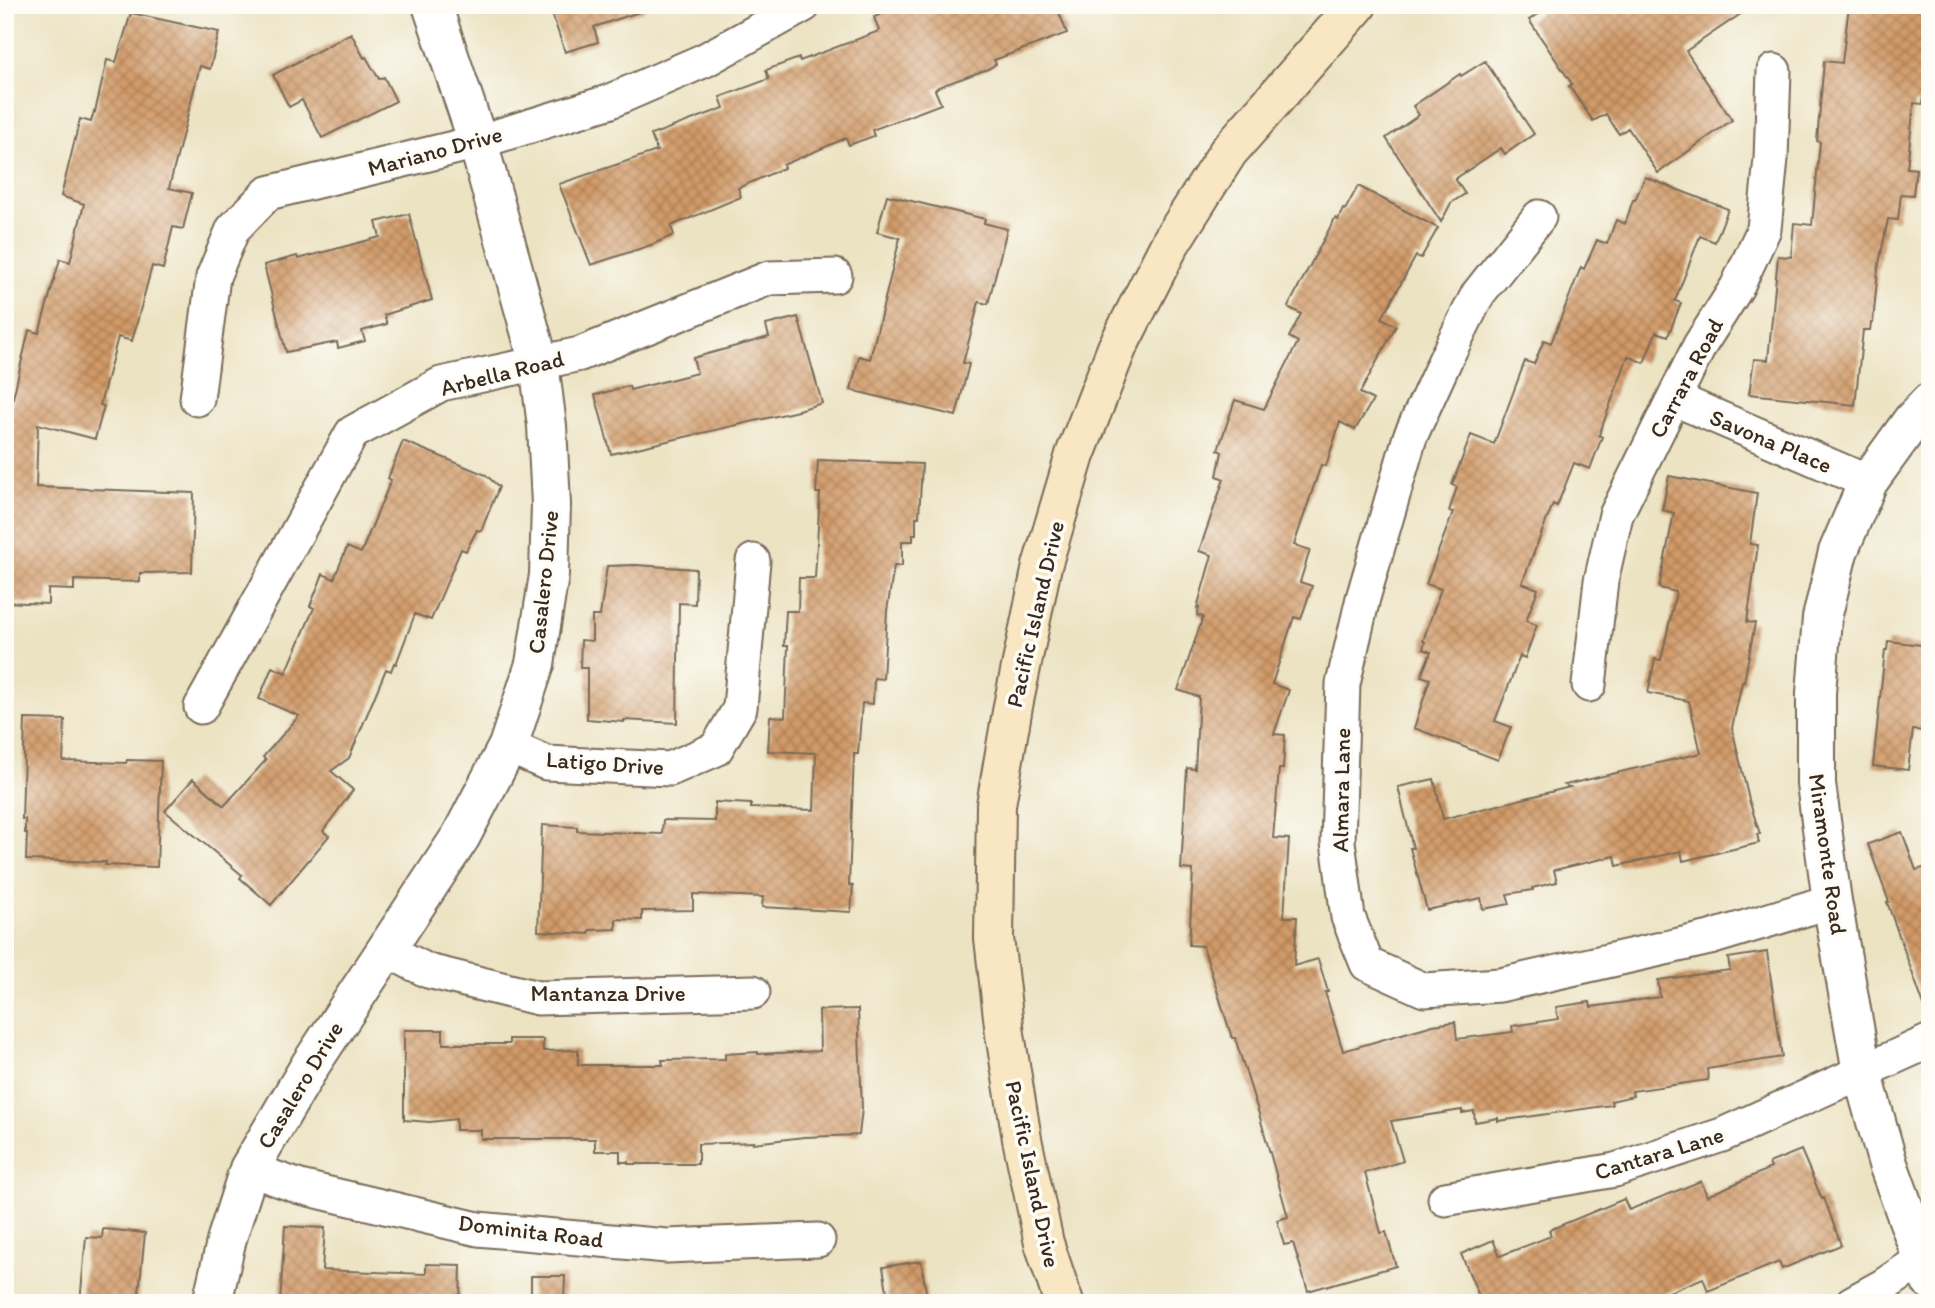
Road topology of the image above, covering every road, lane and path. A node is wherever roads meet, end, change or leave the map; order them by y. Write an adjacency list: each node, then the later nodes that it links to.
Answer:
1 (432, 5): 5 (street, Casalero Drive)
2 (804, 5): 5 (street, Mariano Drive)
3 (1357, 5): 27 (main road, Pacific Island Drive)
4 (1774, 71): 10 (street, Carrara Road)
5 (478, 142): 8 (street, Casalero Drive); 9 (street, Mariano Drive)
6 (1539, 217): 17 (street, Almara Lane)
7 (835, 276): 8 (street, Arbella Road)
8 (539, 363): 15 (street, Arbella Road); 16 (street, Casalero Drive)
9 (197, 399)
10 (1675, 399): 12 (street, Savona Place); 14 (street, Carrara Road)
11 (1930, 402): 12 (street, Miramonte Road)
12 (1868, 482): 17 (street, Miramonte Road)
13 (753, 561): 16 (street, Latigo Drive)
14 (1589, 685)
15 (201, 707)
16 (508, 746): 18 (street, Casalero Drive)
17 (1832, 901): 21 (street, Miramonte Road)
18 (386, 950): 19 (street, Mantanza Drive); 22 (street, Casalero Drive)
19 (753, 992)
20 (1930, 1041): 21 (street, Cantara Lane)
21 (1862, 1072): 23 (street, Cantara Lane); 25 (street, Miramonte Road)
22 (250, 1169): 24 (street, Dominita Road); 26 (street, Casalero Drive)
23 (1445, 1199)
24 (818, 1240)
25 (1927, 1264): 28 (street)
26 (212, 1303)
27 (1064, 1303)
28 (1852, 1303)

